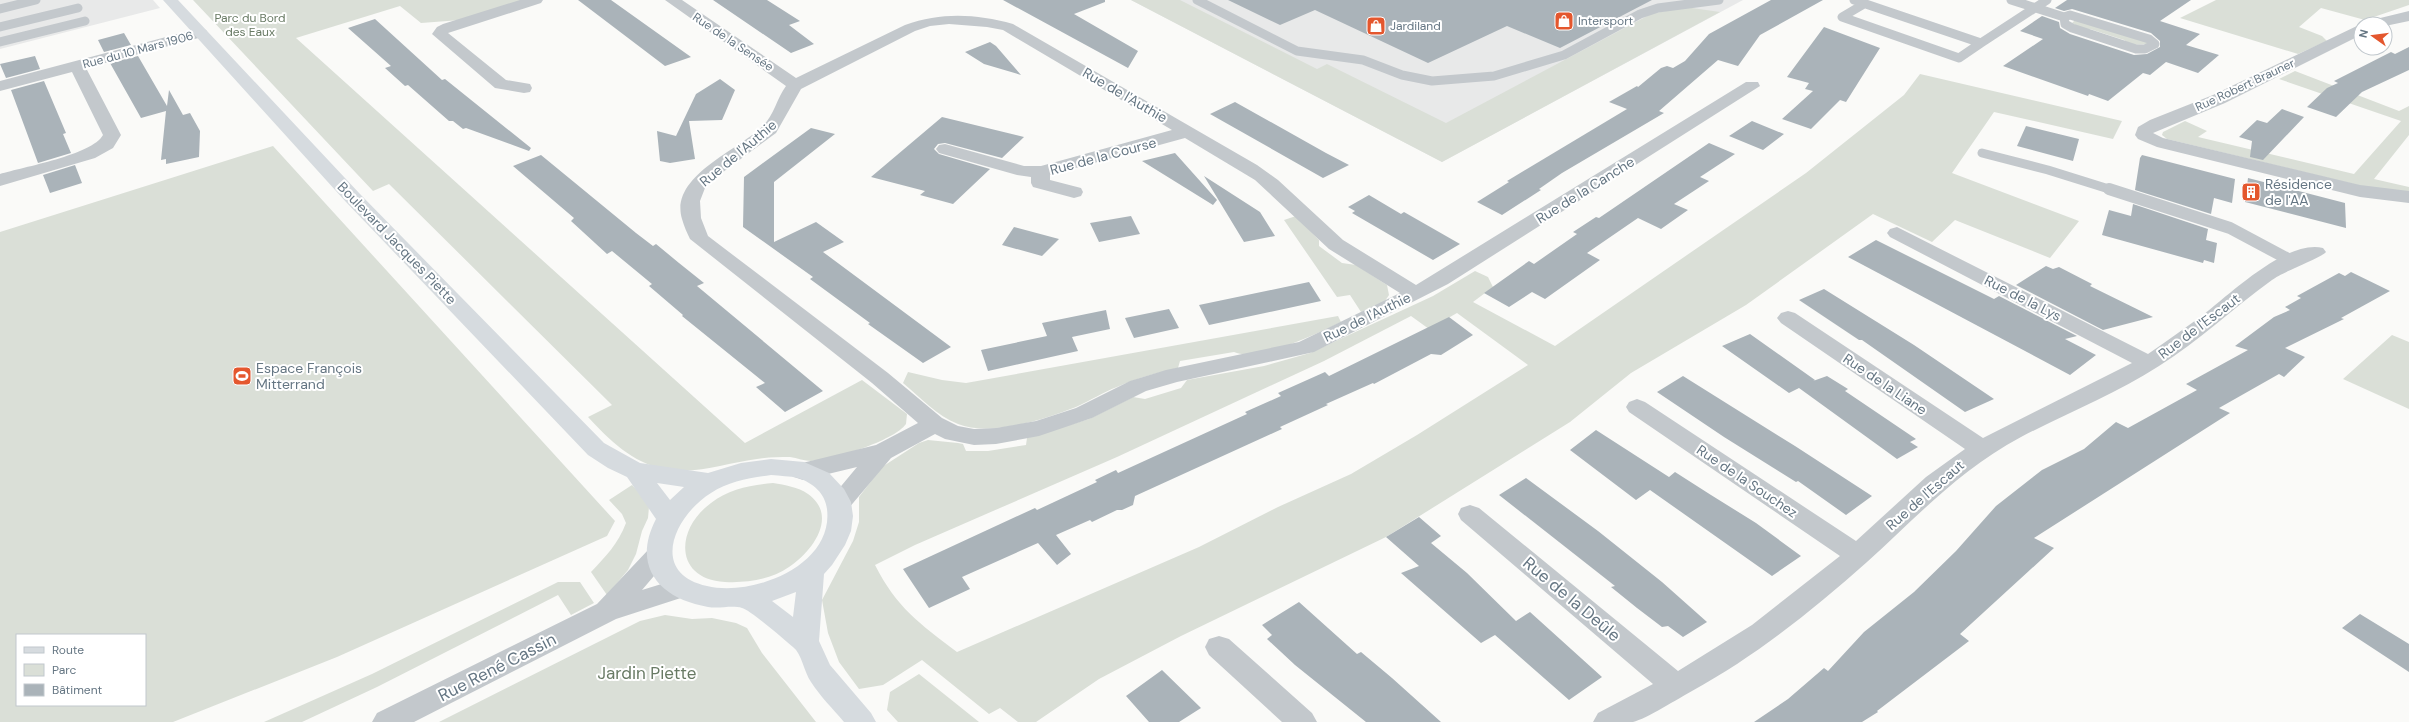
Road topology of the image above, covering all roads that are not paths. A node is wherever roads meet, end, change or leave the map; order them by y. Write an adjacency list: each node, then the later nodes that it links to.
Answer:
1 (36, 0): 13 (lane)
2 (170, 0): 19 (main road, Boulevard Jacques Piette)
3 (536, 0): 27 (street)
4 (672, 0): 24 (street, Rue de la Sensée)
5 (1196, 0): 6 (lane)
6 (1719, 0)
7 (1854, 0): 10 (lane)
8 (2011, 0): 12 (lane)
9 (2047, 0): 12 (lane)
10 (1864, 4): 22 (lane); 22 (lane)
11 (78, 8): 18 (lane)
12 (2035, 8): 15 (lane); 22 (lane)
13 (0, 9)
14 (2409, 16): 16 (street)
15 (2064, 17): 15 (lane)
16 (2393, 20)
17 (85, 21): 21 (lane)
18 (0, 28)
19 (200, 33): 23 (street, Rue du 10 Mars 1906); 46 (main road, Boulevard Jacques Piette)
20 (2353, 33): 34 (street, Rue Robert Brauner)
21 (0, 42)
22 (1981, 43)
23 (77, 66): 25 (street, Rue du 10 Mars 1906); 32 (street, Rue du 10 Mars 1906)
24 (795, 85): 28 (street, Rue de l'Authie); 42 (street, Rue de l'Authie)
25 (0, 86)
26 (1752, 86): 38 (street, Rue de la Canche)
27 (524, 88)
28 (1187, 131): 31 (street, Rue de la Course); 38 (street, Rue de l'Authie)
29 (945, 149): 31 (street, Rue de la Course)
30 (1982, 154): 37 (lane)
31 (1041, 172): 33 (street, Rue de la Course)
32 (0, 180)
33 (1074, 192)
34 (2409, 197)
35 (1897, 233): 40 (street, Rue de la Lys)
36 (2316, 252): 37 (street, Rue de l'Escaut)
37 (2290, 260): 40 (street, Rue de l'Escaut)
38 (1416, 293): 42 (street, Rue de l'Authie)
39 (1788, 318): 43 (street, Rue de la Liane)
40 (2149, 363): 43 (street, Rue de l'Escaut)
41 (1637, 407): 51 (street, Rue de la Souchez)
42 (934, 424): 44 (street)
43 (1982, 449): 51 (street, Rue de l'Escaut)
44 (883, 452): 45 (street); 48 (street)
45 (803, 470): 47 (main road); 48 (main road)
46 (636, 471): 47 (main road, Boulevard Jacques Piette); 50 (main road)
47 (711, 482): 50 (main road)
48 (839, 503): 53 (main road)
49 (1470, 514): 59 (street, Rue de la Deûle)
50 (668, 517): 52 (main road)
51 (1858, 555): 59 (street, Rue de l'Escaut)
52 (658, 556): 54 (main road); 56 (street, Rue René Cassin)
53 (811, 570): 55 (main road); 57 (main road)
54 (681, 588): 55 (main road); 56 (street, Rue René Cassin)
55 (747, 597): 57 (main road)
56 (607, 611): 60 (street, Rue René Cassin)
57 (805, 641): 61 (main road)
58 (1219, 647): 62 (street)
59 (1674, 685): 63 (street, Rue de l'Escaut)
60 (387, 722)
61 (861, 722)
62 (1302, 722)
63 (1608, 722)

